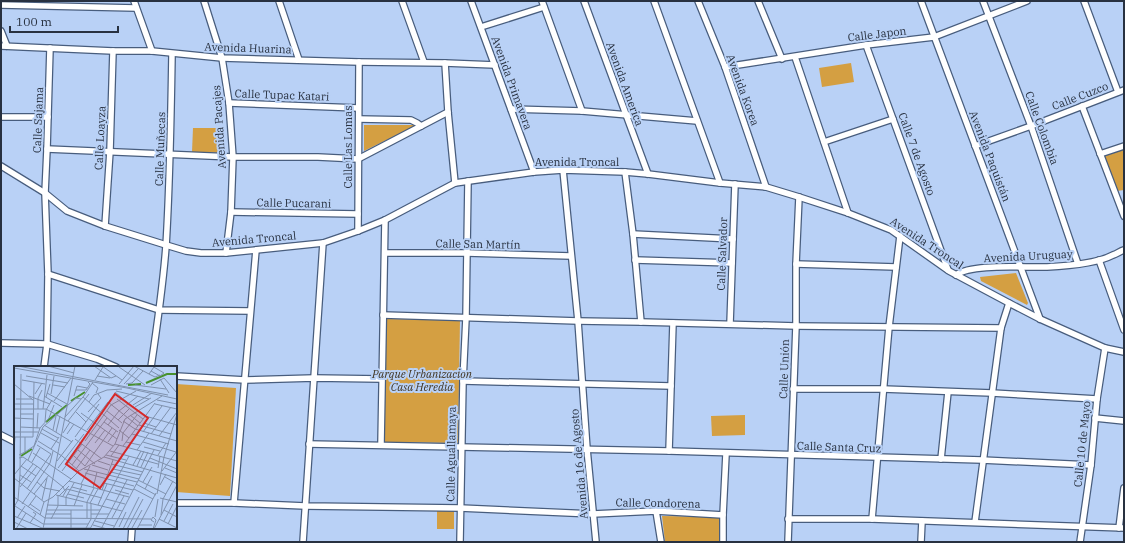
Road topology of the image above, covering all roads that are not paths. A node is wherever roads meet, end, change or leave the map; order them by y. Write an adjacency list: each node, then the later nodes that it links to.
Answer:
1 (134, 1): 18 (street)
2 (204, 1): 30 (street, Avenida Pacajes)
3 (280, 1): 32 (street)
4 (402, 1): 34 (street)
5 (471, 1): 20 (street, Avenida Primavera)
6 (584, 1): 46 (street, Avenida America)
7 (654, 1): 51 (street)
8 (698, 1): 37 (street, Avenida Korea)
9 (758, 1): 10 (street); 31 (street)
10 (762, 1)
11 (921, 1): 22 (street, Avenida Paquistán)
12 (983, 1): 19 (street, Calle Colombia)
13 (1027, 1): 19 (street, Calle Japon)
14 (1084, 1): 39 (street)
15 (80, 4): 17 (street); 18 (street)
16 (543, 4): 20 (street); 44 (street)
17 (1, 5)
18 (136, 8): 27 (street)
19 (989, 16): 22 (street, Calle Japon); 53 (street, Calle Colombia)
20 (481, 27): 36 (street, Avenida Primavera)
21 (1, 31): 24 (street)
22 (934, 37): 23 (street, Calle Japon); 55 (street, Avenida Paquistán)
23 (866, 45): 29 (street, Calle Japon); 50 (street, Calle 7 de Agosto)
24 (4, 46): 25 (street, Avenida Huarina)
25 (50, 48): 26 (street, Avenida Huarina); 48 (street, Calle Sajama)
26 (114, 51): 27 (street, Avenida Huarina); 58 (street, Calle Loayza)
27 (152, 52): 28 (street, Avenida Huarina)
28 (172, 54): 30 (street, Avenida Huarina); 59 (street, Calle Muñecas)
29 (795, 57): 31 (street, Calle Japon); 54 (street)
30 (222, 58): 32 (street, Avenida Huarina); 40 (street, Avenida Pacajes)
31 (782, 59): 37 (street, Calle Japon)
32 (299, 60): 33 (street, Avenida Huarina)
33 (359, 62): 34 (street, Avenida Huarina); 42 (street, Calle Las Lomas)
34 (424, 62): 35 (street, Avenida Huarina)
35 (446, 63): 36 (street, Avenida Huarina); 45 (street)
36 (495, 65): 43 (street, Avenida Primavera)
37 (725, 68): 72 (street, Avenida Korea)
38 (1124, 90): 39 (street, Calle Cuzco)
39 (1118, 92): 41 (street, Calle Cuzco)
40 (229, 103): 42 (street, Calle Tupac Katari); 61 (street, Avenida Pacajes)
41 (1082, 106): 53 (street, Calle Cuzco); 60 (street)
42 (358, 108): 49 (street, Calle Las Lomas)
43 (511, 108): 44 (street); 65 (street, Avenida Primavera)
44 (582, 111): 46 (street)
45 (448, 112): 52 (street); 69 (street)
46 (626, 116): 51 (street); 67 (street, Avenida America)
47 (1, 117): 48 (street)
48 (48, 117): 57 (street, Calle Sajama)
49 (359, 119): 52 (street); 62 (street, Calle Las Lomas)
50 (893, 120): 54 (street); 104 (street, Calle 7 de Agosto)
51 (697, 121): 70 (street)
52 (421, 126): 62 (street)
53 (1031, 126): 55 (street, Calle Cuzco); 101 (street, Calle Colombia)
54 (824, 142): 78 (street)
55 (975, 146): 103 (street, Avenida Paquistán)
56 (1124, 146): 60 (street)
57 (47, 149): 58 (street); 73 (street, Calle Sajama)
58 (110, 151): 59 (street); 82 (street, Calle Loayza)
59 (170, 154): 61 (street); 88 (street, Calle Muñecas)
60 (1100, 154): 76 (street)
61 (233, 157): 62 (street); 77 (street, Avenida Pacajes)
62 (358, 159): 79 (street, Calle Las Lomas)
63 (1, 166): 73 (street, Avenida Troncal)
64 (563, 170): 65 (street, Avenida Troncal); 66 (street, Avenida Troncal); 96 (street, Avenida 16 de Agosto)
65 (534, 172): 68 (street, Avenida Troncal)
66 (625, 172): 67 (street, Avenida Troncal); 84 (street)
67 (648, 174): 70 (street, Avenida Troncal)
68 (468, 181): 69 (street, Avenida Troncal); 93 (street, Calle Aguallamaya)
69 (455, 183): 81 (street, Avenida Troncal)
70 (720, 183): 71 (street, Avenida Troncal)
71 (735, 184): 72 (street, Avenida Troncal); 86 (street, Calle Salvador)
72 (766, 187): 75 (street, Avenida Troncal)
73 (45, 193): 82 (street, Avenida Troncal); 105 (street, Calle Sajama)
74 (1124, 195): 76 (street)
75 (798, 196): 78 (street, Avenida Troncal); 100 (street, Calle Unión)
76 (1116, 196): 80 (street)
77 (231, 212): 79 (street, Calle Pucarani); 91 (street, Avenida Pacajes)
78 (848, 213): 85 (street, Avenida Troncal)
79 (358, 214): 83 (street, Calle Las Lomas)
80 (1124, 216)
81 (385, 220): 83 (street, Avenida Troncal); 92 (street)
82 (104, 226): 88 (street, Avenida Troncal)
83 (358, 231): 87 (street, Avenida Troncal)
84 (633, 234): 86 (street); 97 (street)
85 (900, 236): 102 (street); 104 (street, Avenida Troncal)
86 (733, 239): 99 (street, Calle Salvador)
87 (323, 243): 89 (street, Avenida Troncal); 131 (street)
88 (166, 245): 91 (street, Avenida Troncal); 108 (street, Calle Muñecas)
89 (256, 250): 91 (street, Avenida Troncal); 109 (street)
90 (1124, 250): 94 (street, Avenida Uruguay)
91 (226, 253)
92 (385, 253): 93 (street, Calle San Martín); 110 (street)
93 (467, 253): 96 (street, Calle San Martín); 111 (street, Calle Aguallamaya)
94 (1117, 253): 95 (street); 98 (street, Avenida Uruguay)
95 (1124, 254)
96 (571, 256): 113 (street, Avenida 16 de Agosto)
97 (635, 260): 99 (street); 114 (street)
98 (1099, 260): 101 (street, Avenida Uruguay); 120 (street)
99 (732, 264): 116 (street, Calle Salvador)
100 (796, 264): 102 (street); 117 (street, Calle Unión)
101 (1078, 264): 103 (street, Avenida Uruguay)
102 (896, 267): 118 (street)
103 (1021, 268): 106 (street, Avenida Uruguay); 112 (street, Avenida Paquistán)
104 (948, 271): 106 (street, Avenida Troncal)
105 (48, 274): 108 (street); 122 (street, Calle Sajama)
106 (956, 275): 107 (street, Avenida Troncal)
107 (1009, 303): 112 (street, Avenida Troncal); 119 (street)
108 (159, 310): 109 (street); 129 (street, Calle Muñecas)
109 (250, 311): 133 (street)
110 (383, 315): 111 (street); 132 (street)
111 (466, 318): 113 (street); 134 (street, Calle Aguallamaya)
112 (1040, 319): 123 (street, Avenida Troncal)
113 (578, 322): 114 (street); 135 (street, Avenida 16 de Agosto)
114 (640, 322): 115 (street)
115 (672, 323): 116 (street); 136 (street)
116 (730, 324): 117 (street)
117 (796, 326): 118 (street); 137 (street, Calle Unión)
118 (888, 327): 119 (street); 138 (street)
119 (1001, 328): 140 (street)
120 (1124, 330)
121 (1, 343): 122 (street)
122 (47, 344): 125 (street); 126 (street, Calle Sajama)
123 (1106, 348): 124 (street, Avenida Troncal); 141 (street, Calle 10 de Mayo)
124 (1124, 352)
125 (97, 359): 127 (street); 128 (street)
126 (44, 366)
127 (96, 366)
128 (114, 366)
129 (151, 366)
130 (177, 376): 133 (street)
131 (314, 378): 132 (street); 133 (street); 146 (street)
132 (381, 379): 147 (street)
133 (245, 380): 159 (street)
134 (463, 381): 135 (street); 148 (street, Calle Aguallamaya)
135 (582, 384): 136 (street); 149 (street, Avenida 16 de Agosto)
136 (671, 386): 150 (street)
137 (793, 389): 138 (street); 152 (street, Calle Unión)
138 (884, 389): 139 (street); 153 (street)
139 (948, 392): 140 (street); 154 (street)
140 (992, 393): 141 (street); 155 (street)
141 (1097, 399): 142 (street, Calle 10 de Mayo)
142 (1095, 418): 143 (street); 156 (street, Calle 10 de Mayo)
143 (1124, 421)
144 (1, 435): 145 (street)
145 (14, 442)
146 (309, 444): 147 (street, Calle Santa Cruz); 160 (street)
147 (381, 444): 148 (street, Calle Santa Cruz)
148 (461, 446): 149 (street, Calle Santa Cruz); 161 (street, Calle Aguallamaya)
149 (587, 449): 150 (street, Calle Santa Cruz); 163 (street, Avenida 16 de Agosto)
150 (669, 451): 151 (street, Calle Santa Cruz)
151 (726, 454): 152 (street, Calle Santa Cruz); 164 (street)
152 (792, 455): 153 (street, Calle Santa Cruz); 165 (street, Calle Unión)
153 (878, 458): 154 (street, Calle Santa Cruz); 166 (street)
154 (940, 459): 155 (street, Calle Santa Cruz)
155 (982, 460): 156 (street, Calle Santa Cruz); 168 (street)
156 (1091, 465): 169 (street, Calle 10 de Mayo)
157 (1124, 488): 170 (street)
158 (177, 503): 159 (street, Calle Condorena)
159 (234, 503): 160 (street, Calle Condorena)
160 (305, 506): 161 (street, Calle Condorena); 173 (street)
161 (460, 508): 163 (street, Calle Condorena); 174 (street, Calle Aguallamaya)
162 (656, 512): 163 (street, Calle Condorena); 164 (street, Calle Condorena); 176 (street)
163 (593, 514): 175 (street, Avenida 16 de Agosto)
164 (723, 515): 177 (street)
165 (788, 519): 166 (street); 178 (street, Calle Unión)
166 (872, 519): 167 (street)
167 (922, 521): 168 (street); 179 (street)
168 (975, 522): 169 (street)
169 (1082, 527): 170 (street); 180 (street, Calle 10 de Mayo)
170 (1121, 528)
171 (132, 529): 172 (street)
172 (130, 542)
173 (303, 542)
174 (460, 542)
175 (596, 542)
176 (661, 542)
177 (723, 542)
178 (788, 542)
179 (921, 542)
180 (1080, 542)

